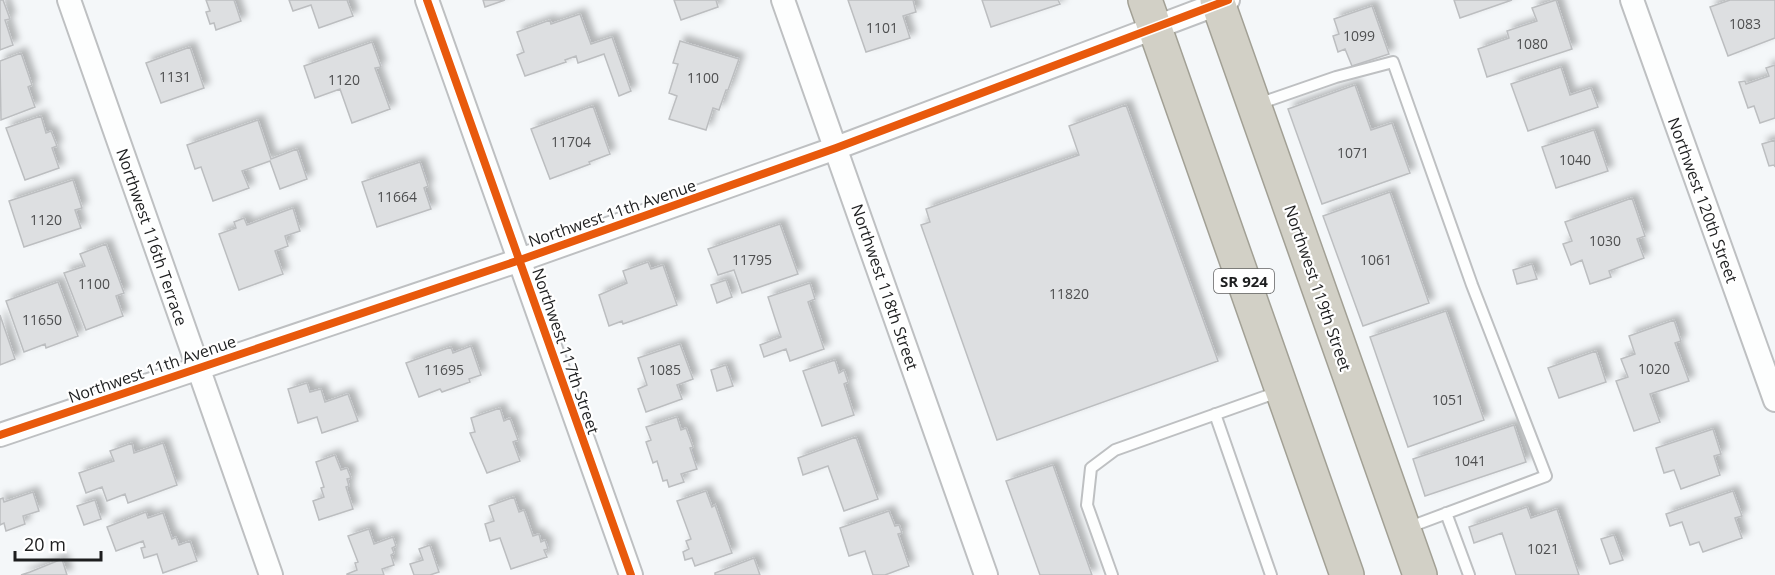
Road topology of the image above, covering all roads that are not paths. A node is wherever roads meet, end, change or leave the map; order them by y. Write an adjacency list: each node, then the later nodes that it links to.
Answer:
1 (69, 0): 10 (street, Northwest 116th Terrace)
2 (427, 0): 9 (street, Northwest 117th Street)
3 (783, 0): 8 (street, Northwest 118th Street)
4 (1632, 0): 12 (street, Northwest 120th Street)
5 (1221, 1): 6 (street, Northwest 11th Avenue); 7 (highway, Northwest 119th Street)
6 (1150, 14): 8 (street, Northwest 11th Avenue); 11 (highway, SR 924)
7 (1254, 106): 15 (lane); 16 (highway, Northwest 119th Street)
8 (836, 148): 9 (street, Northwest 11th Avenue); 19 (street, Northwest 118th Street)
9 (520, 260): 10 (street, Northwest 11th Avenue); 18 (street, Northwest 117th Street)
10 (198, 368): 14 (street, Northwest 11th Avenue); 17 (street, Northwest 116th Terrace)
11 (1282, 390): 13 (lane); 22 (highway, SR 924)
12 (1775, 400)
13 (1215, 414): 20 (lane); 21 (lane)
14 (0, 435)
15 (1446, 513): 16 (lane); 24 (lane)
16 (1404, 529): 23 (highway, Northwest 119th Street)
17 (271, 575)
18 (631, 575)
19 (986, 575)
20 (1112, 575)
21 (1271, 575)
22 (1347, 575)
23 (1420, 575)
24 (1469, 575)

